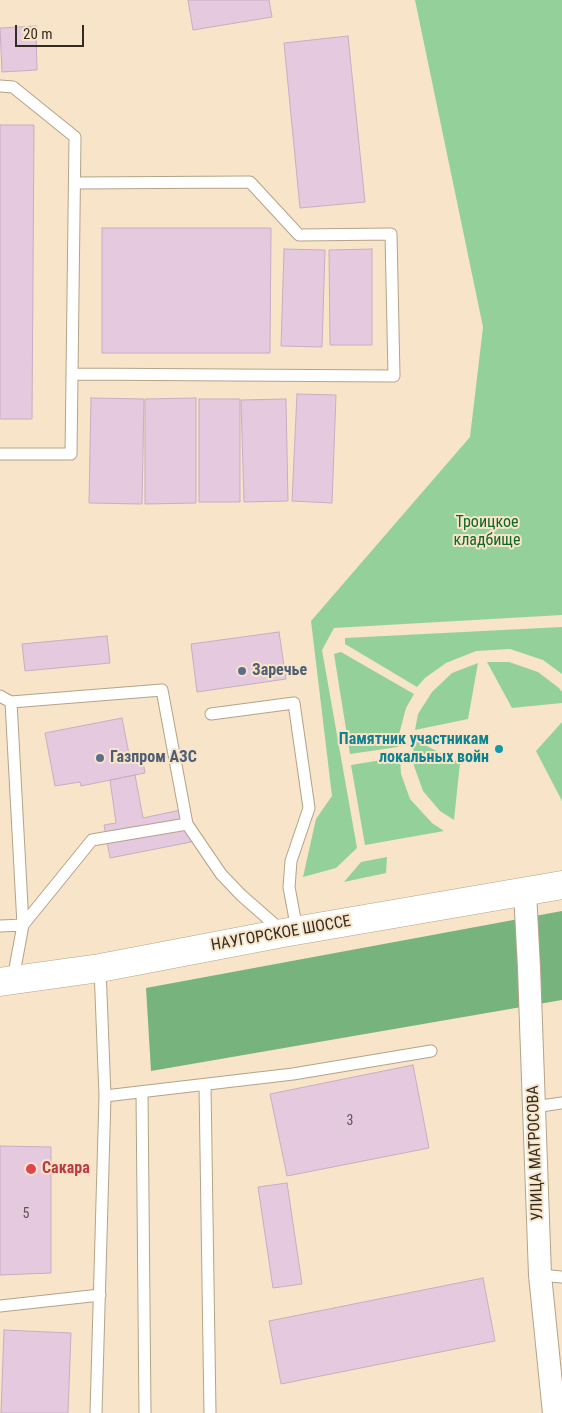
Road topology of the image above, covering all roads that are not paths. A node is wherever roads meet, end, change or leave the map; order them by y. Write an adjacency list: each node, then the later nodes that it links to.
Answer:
1 (0, 86): 2 (lane)
2 (75, 183): 3 (lane); 3 (lane)
3 (72, 374): 4 (lane)
4 (0, 454)
5 (0, 696): 6 (lane)
6 (11, 702): 8 (lane); 11 (lane)
7 (211, 714): 13 (lane)
8 (187, 824): 11 (lane); 13 (lane)
9 (562, 885): 10 (main road, НАУГОРСКОЕ ШОССЕ)
10 (524, 892): 13 (main road, НАУГОРСКОЕ ШОССЕ); 21 (street, УЛИЦА МАТРОСОВА)
11 (23, 925): 12 (lane); 15 (lane)
12 (0, 926)
13 (290, 931): 14 (main road, НАУГОРСКОЕ ШОССЕ)
14 (100, 968): 15 (main road, НАУГОРСКОЕ ШОССЕ); 19 (lane)
15 (7, 981)
16 (430, 1051): 17 (lane)
17 (205, 1085): 18 (lane); 27 (lane)
18 (142, 1092): 19 (lane); 26 (lane)
19 (105, 1096): 23 (lane)
20 (562, 1103): 21 (lane)
21 (534, 1107): 22 (street, УЛИЦА МАТРОСОВА)
22 (551, 1276): 28 (street, УЛИЦА МАТРОСОВА)
23 (100, 1295): 24 (lane); 25 (lane)
24 (0, 1306)
25 (96, 1413)
26 (146, 1413)
27 (210, 1413)
28 (554, 1413)

